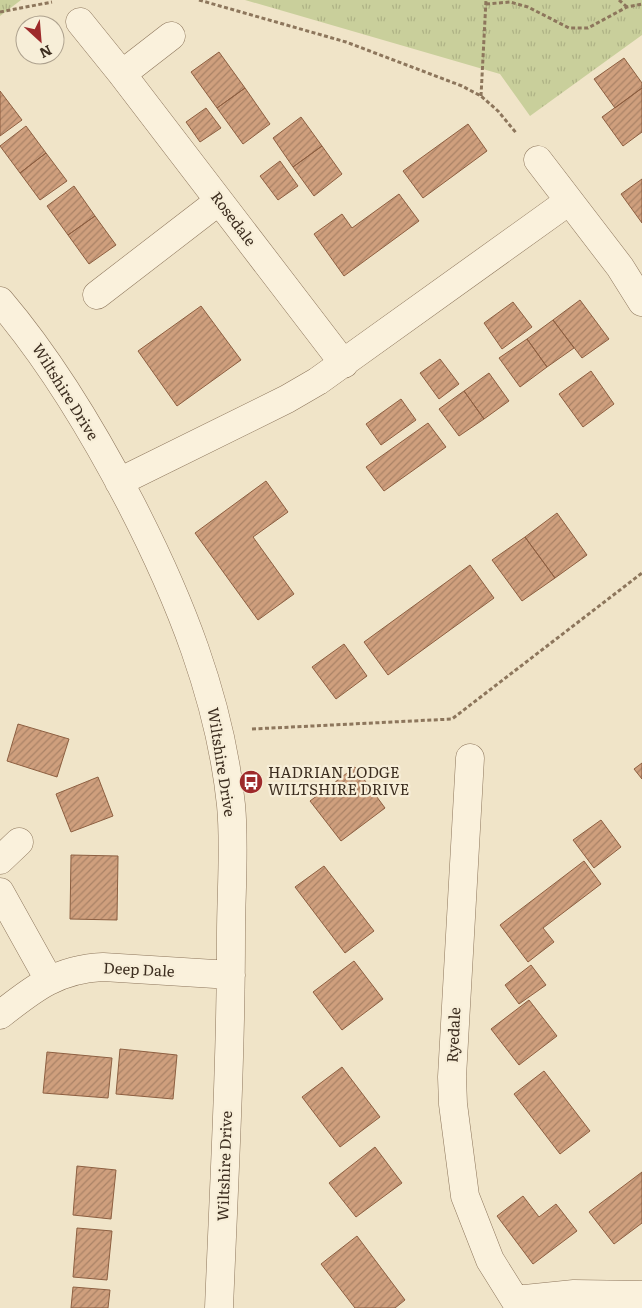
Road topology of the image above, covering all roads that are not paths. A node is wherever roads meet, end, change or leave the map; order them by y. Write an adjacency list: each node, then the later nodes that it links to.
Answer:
1 (80, 22): 3 (street, Rosedale)
2 (171, 36): 3 (street)
3 (122, 74): 5 (street, Rosedale)
4 (538, 160): 6 (street)
5 (219, 200): 7 (street); 10 (street, Rosedale)
6 (569, 200): 9 (street); 10 (street)
7 (97, 295)
8 (0, 300): 11 (street, Wiltshire Drive)
9 (642, 302)
10 (344, 364): 11 (street)
11 (119, 482): 14 (street, Wiltshire Drive)
12 (470, 758): 18 (street, Ryedale)
13 (0, 892): 15 (street)
14 (231, 975): 15 (street, Deep Dale); 19 (street, Wiltshire Drive)
15 (49, 980): 16 (street, Deep Dale)
16 (0, 1015)
17 (642, 1295): 18 (street, Ryedale)
18 (513, 1304)
19 (219, 1308)

